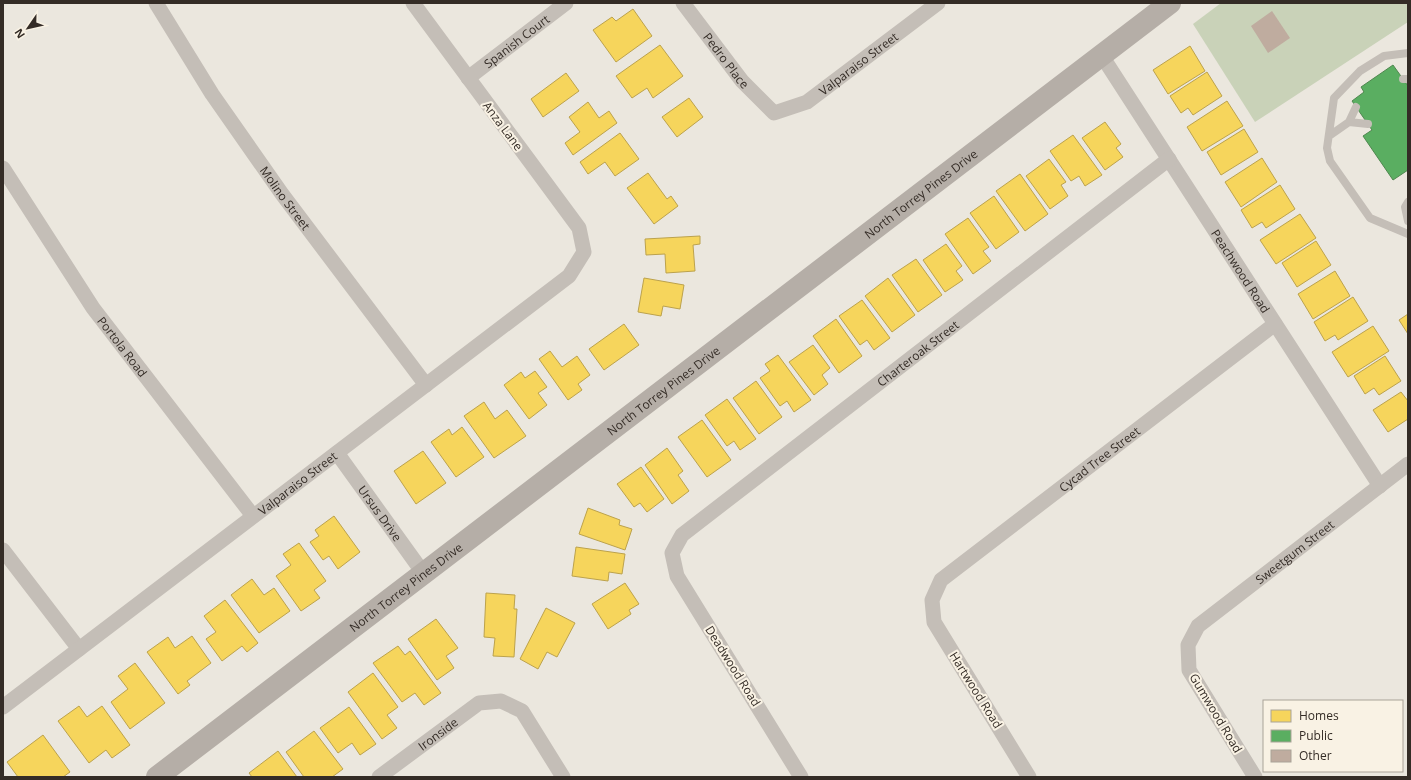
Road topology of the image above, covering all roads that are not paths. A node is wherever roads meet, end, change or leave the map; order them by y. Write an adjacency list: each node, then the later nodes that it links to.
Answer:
1 (156, 3): 22 (street, Molino Street)
2 (412, 3): 9 (street, Anza Lane)
3 (566, 3): 9 (street, Spanish Court)
4 (683, 3): 11 (street, Pedro Place)
5 (938, 3): 11 (street, Valparaiso Street)
6 (1170, 3): 8 (main road, North Torrey Pines Drive)
7 (1408, 53): 14 (lane)
8 (1102, 56): 15 (street, Peachwood Road); 29 (main road, North Torrey Pines Drive)
9 (468, 78): 20 (street, Anza Lane)
10 (1356, 107): 12 (lane)
11 (774, 113)
12 (1349, 122): 13 (lane); 14 (lane)
13 (1368, 124)
14 (1329, 136): 19 (lane)
15 (1169, 160): 21 (street, Peachwood Road); 28 (street, Charteroak Street)
16 (3, 168): 26 (street, Portola Road)
17 (1408, 202): 18 (lane)
18 (1408, 221)
19 (1408, 234)
20 (584, 252): 22 (street, Valparaiso Street)
21 (1275, 324): 25 (street, Peachwood Road); 30 (street, Cycad Tree Street)
22 (426, 385): 23 (street, Valparaiso Street)
23 (337, 453): 26 (street, Valparaiso Street); 29 (street, Ursus Drive)
24 (1408, 464): 25 (street, Sweetgum Street)
25 (1380, 486): 31 (street, Sweetgum Street)
26 (253, 516): 32 (street, Valparaiso Street)
27 (3, 550): 32 (street)
28 (672, 553): 37 (street, Deadwood Road)
29 (424, 574): 34 (main road, North Torrey Pines Drive)
30 (932, 600): 38 (street, Hartwood Road)
31 (1188, 645): 39 (street, Gumwood Road)
32 (79, 649): 33 (street, Valparaiso Street)
33 (3, 708)
34 (157, 777)
35 (379, 777): 36 (street, Ironside)
36 (564, 777)
37 (801, 777)
38 (1029, 777)
39 (1255, 777)

